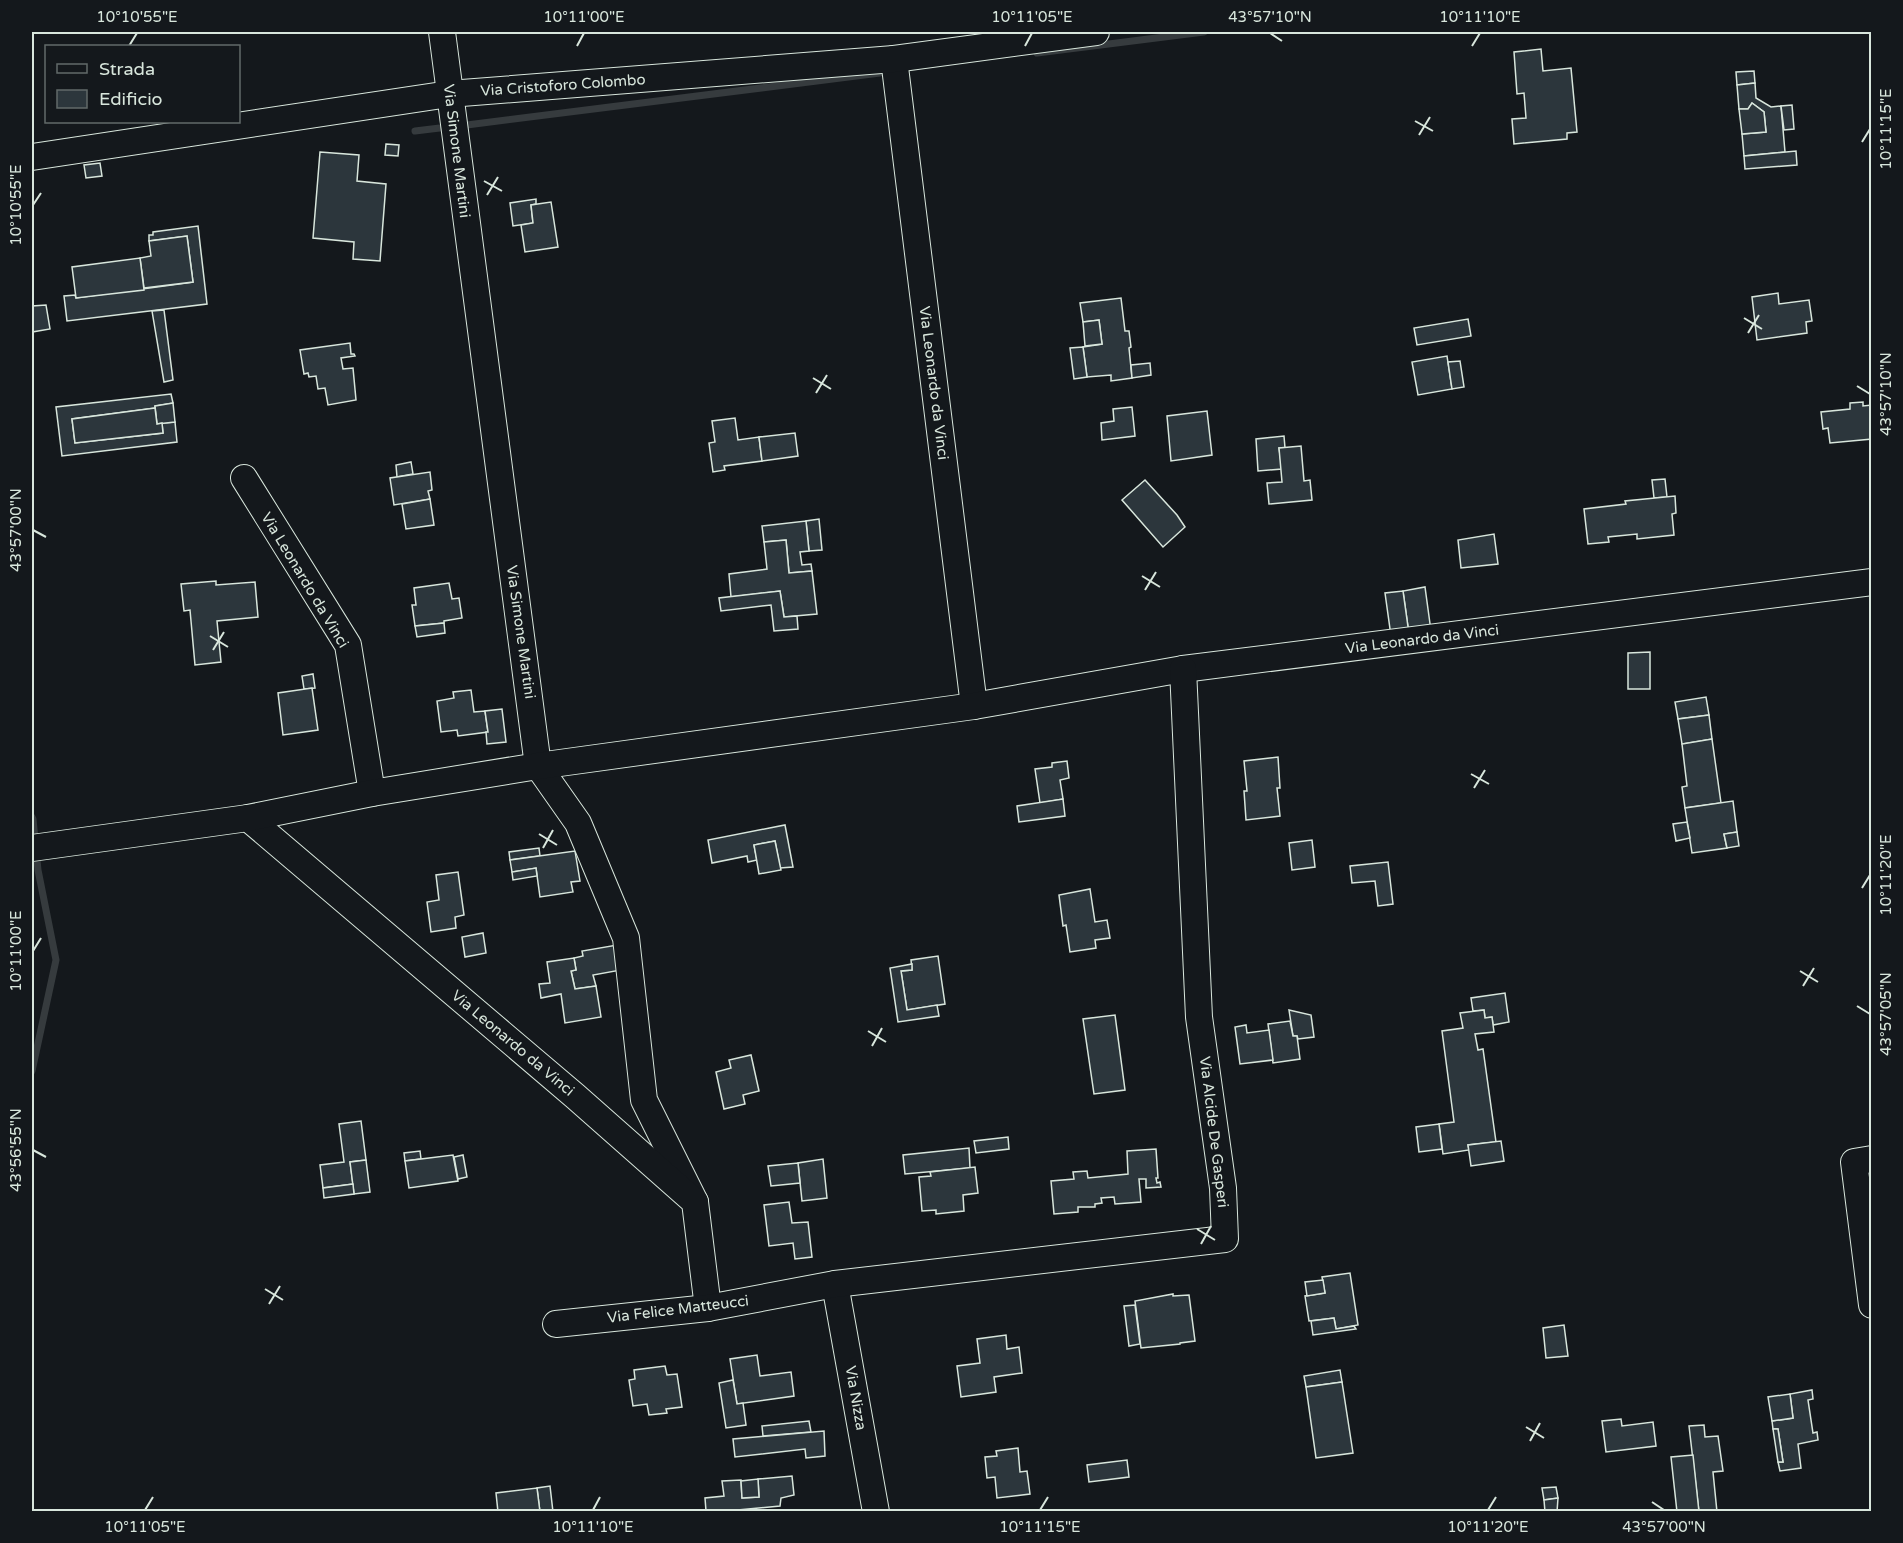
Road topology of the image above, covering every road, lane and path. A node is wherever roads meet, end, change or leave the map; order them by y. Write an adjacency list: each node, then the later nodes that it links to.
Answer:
1 (442, 32): 4 (street, Via Simone Martini)
2 (1096, 32): 3 (street, Via Cristoforo Colombo)
3 (895, 67): 4 (street, Via Cristoforo Colombo); 9 (street, Via Leonardo da Vinci)
4 (452, 112): 5 (street, Via Cristoforo Colombo); 10 (street, Via Simone Martini)
5 (32, 157)
6 (244, 478): 11 (street, Via Leonardo da Vinci)
7 (1872, 582): 8 (street, Via Leonardo da Vinci)
8 (1183, 669): 9 (street, Via Leonardo da Vinci); 16 (street, Via Alcide De Gasperi)
9 (974, 706): 10 (street, Via Leonardo da Vinci)
10 (538, 766): 11 (street, Via Leonardo da Vinci); 15 (street, Via Simone Martini)
11 (372, 793): 12 (street, Via Leonardo da Vinci)
12 (248, 818): 13 (street, Via Leonardo da Vinci); 15 (street, Via Leonardo da Vinci)
13 (39, 847)
14 (1872, 1160): 17 (street)
15 (695, 1202): 18 (street)
16 (835, 1284): 18 (street, Via Felice Matteucci); 20 (street, Via Nizza)
17 (1872, 1305)
18 (708, 1308): 19 (street, Via Felice Matteucci)
19 (556, 1324)
20 (876, 1512)

